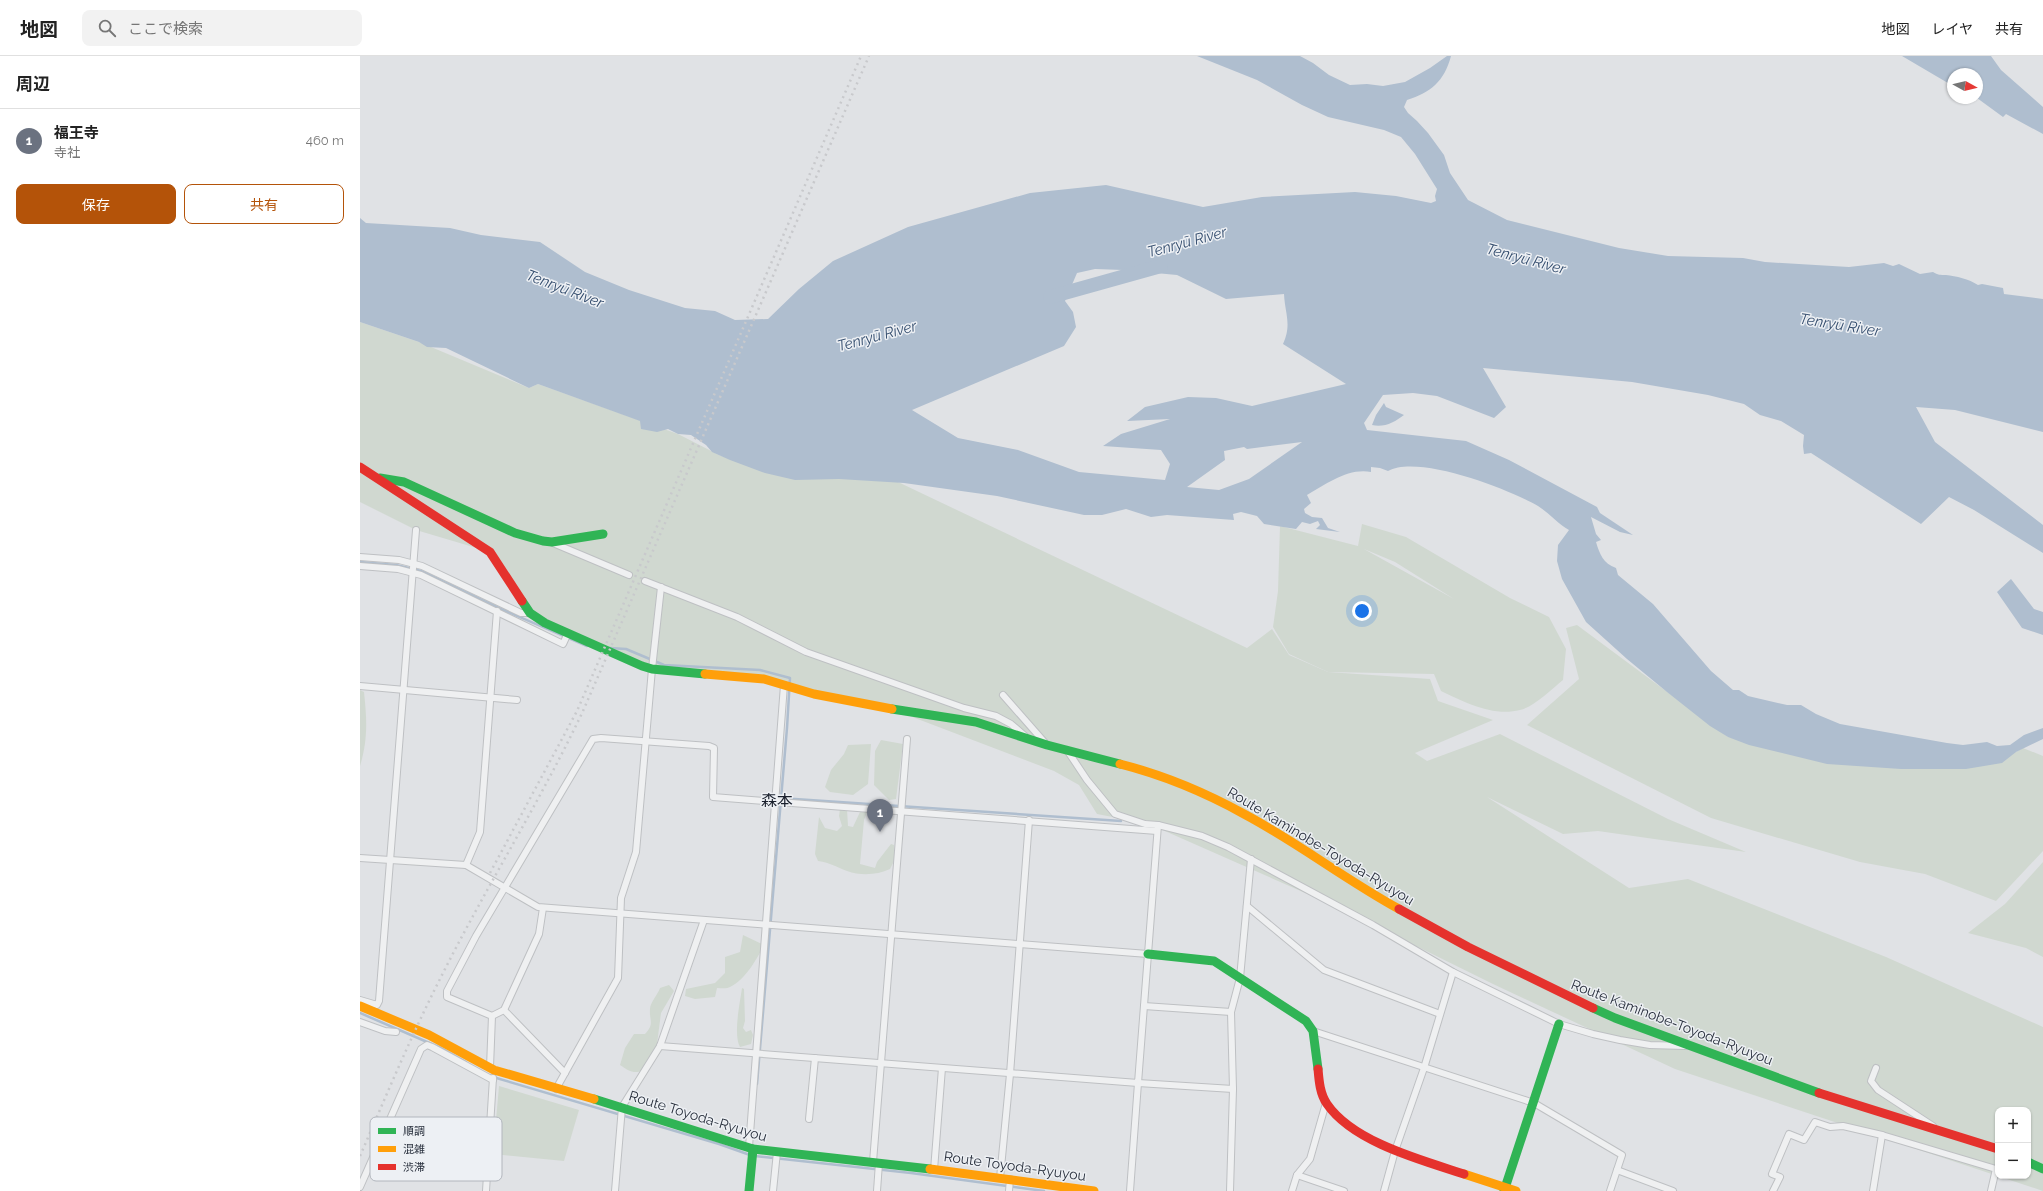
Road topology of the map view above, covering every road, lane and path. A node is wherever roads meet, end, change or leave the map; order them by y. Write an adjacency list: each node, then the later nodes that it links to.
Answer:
1 (360, 467): 2 (main road, Route Kaminobe-Toyoda-Ryuyou)
2 (376, 478): 5 (main road); 14 (main road, Route Kaminobe-Toyoda-Ryuyou)
3 (416, 530): 7 (street)
4 (603, 534): 5 (main road)
5 (552, 542): 10 (street)
6 (360, 557): 7 (street)
7 (412, 563): 9 (street); 14 (street)
8 (360, 566): 9 (street)
9 (412, 572): 13 (street); 19 (street)
10 (629, 575)
11 (645, 581): 12 (street)
12 (661, 587): 16 (street); 23 (street)
13 (497, 611): 15 (street); 21 (street)
14 (530, 612): 15 (main road, Route Kaminobe-Toyoda-Ryuyou)
15 (568, 633): 16 (main road, Route Kaminobe-Toyoda-Ryuyou)
16 (652, 669): 17 (main road, Route Kaminobe-Toyoda-Ryuyou); 25 (street)
17 (784, 685): 23 (main road, Route Kaminobe-Toyoda-Ryuyou); 28 (street)
18 (360, 686): 19 (street)
19 (402, 690): 21 (street); 34 (street)
20 (1003, 695): 26 (street)
21 (489, 697): 22 (street); 35 (street)
22 (517, 700)
23 (1025, 736): 26 (main road, Route Kaminobe-Toyoda-Ryuyou)
24 (907, 739): 29 (street)
25 (645, 741): 28 (street); 36 (street); 39 (street)
26 (1047, 745): 27 (main road, Route Kaminobe-Toyoda-Ryuyou)
27 (1067, 750): 31 (street); 59 (main road, Route Kaminobe-Toyoda-Ryuyou)
28 (775, 801): 29 (street); 41 (street)
29 (900, 810): 30 (street); 42 (street)
30 (1029, 820): 31 (street); 43 (street)
31 (1158, 828): 33 (street); 44 (street)
32 (360, 858): 34 (street)
33 (1251, 859): 37 (street); 45 (street)
34 (390, 860): 35 (street); 47 (street)
35 (466, 865): 36 (street)
36 (505, 888): 38 (street); 53 (street)
37 (1247, 906): 46 (street); 52 (street)
38 (543, 908): 39 (street); 50 (street)
39 (621, 914): 40 (street); 67 (street)
40 (704, 920): 41 (street); 58 (street)
41 (766, 926): 42 (street); 60 (street)
42 (892, 935): 43 (street); 62 (street)
43 (1020, 945): 44 (street); 68 (street)
44 (1148, 954): 46 (main road); 49 (street)
45 (1453, 972): 52 (street); 55 (street)
46 (1240, 978): 51 (street); 56 (main road)
47 (360, 1000)
48 (360, 1006): 66 (main road, Route Toyoda-Ryuyou)
49 (1144, 1006): 51 (street); 70 (street)
50 (504, 1010): 53 (street); 67 (street)
51 (1231, 1012): 72 (street)
52 (1440, 1014): 64 (street)
53 (492, 1016): 66 (street)
54 (360, 1022): 57 (street)
55 (1559, 1024): 59 (street); 73 (main road)
56 (1313, 1031): 64 (street); 74 (main road)
57 (396, 1032)
58 (660, 1046): 60 (street); 75 (street)
59 (1690, 1046): 79 (main road, Route Kaminobe-Toyoda-Ryuyou)
60 (756, 1054): 61 (street); 81 (street)
61 (815, 1058): 62 (street); 78 (street)
62 (881, 1064): 63 (street); 85 (street)
63 (942, 1068): 68 (street); 89 (street)
64 (1424, 1068): 73 (street); 83 (street)
65 (1876, 1068): 79 (street)
66 (492, 1069): 69 (street); 71 (main road, Route Toyoda-Ryuyou)
67 (565, 1072): 71 (street)
68 (1010, 1074): 70 (street); 92 (street)
69 (493, 1080): 76 (street); 77 (street)
70 (1138, 1083): 72 (street); 104 (street)
71 (556, 1089): 75 (main road, Route Toyoda-Ryuyou)
72 (1233, 1089): 105 (street)
73 (1534, 1102): 90 (street); 96 (main road)
74 (1326, 1103): 83 (main road); 91 (street)
75 (622, 1107): 81 (main road, Route Toyoda-Ryuyou); 98 (street)
76 (391, 1117)
77 (491, 1117)
78 (809, 1119)
79 (1942, 1132): 82 (main road, Route Kaminobe-Toyoda-Ryuyou)
80 (1882, 1135): 112 (street); 113 (street); 114 (street)
81 (751, 1148): 84 (main road, Route Toyoda-Ryuyou); 99 (main road)
82 (1995, 1148)
83 (1395, 1151): 96 (main road); 108 (street)
84 (777, 1152): 85 (main road, Route Toyoda-Ryuyou); 100 (street)
85 (876, 1162): 89 (main road, Route Toyoda-Ryuyou); 101 (street)
86 (2031, 1163): 88 (main road)
87 (370, 1165): 95 (street)
88 (2042, 1168)
89 (934, 1170): 92 (main road, Route Toyoda-Ryuyou)
90 (1617, 1170): 110 (street); 111 (street)
91 (1297, 1175): 106 (street); 107 (street)
92 (1000, 1178): 93 (main road, Route Toyoda-Ryuyou)
93 (1010, 1179): 102 (street); 103 (main road, Route Toyoda-Ryuyou)
94 (487, 1181): 97 (street)
95 (360, 1187)
96 (1505, 1189): 109 (main road)
97 (486, 1191)
98 (615, 1191)
99 (749, 1191)
100 (773, 1191)
101 (877, 1191)
102 (1009, 1191)
103 (1094, 1191)
104 (1130, 1191)
105 (1230, 1191)
106 (1292, 1191)
107 (1344, 1191)
108 (1384, 1191)
109 (1516, 1191)
110 (1610, 1191)
111 (1673, 1191)
112 (1774, 1191)
113 (1873, 1191)
114 (1991, 1191)

